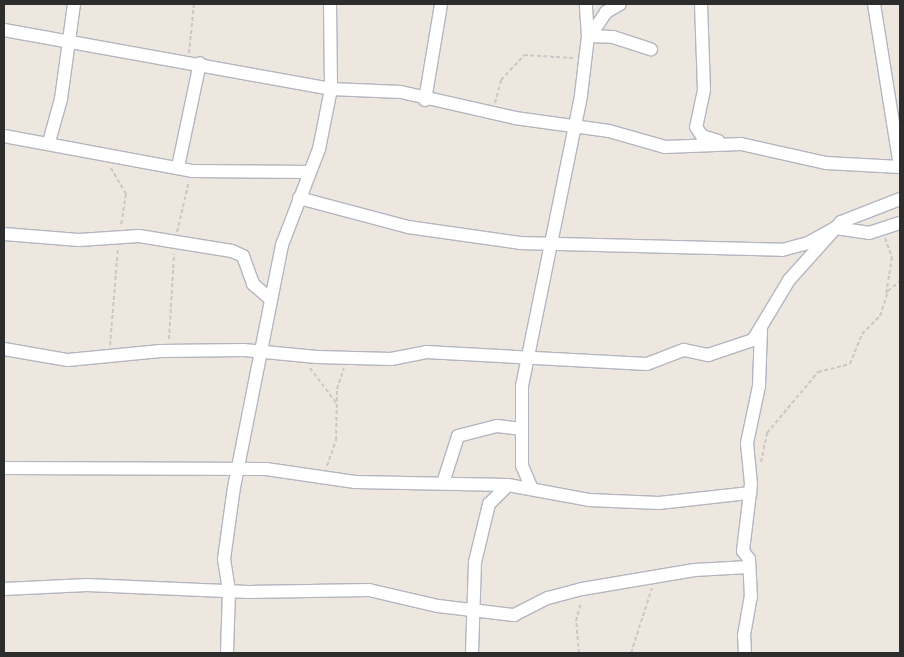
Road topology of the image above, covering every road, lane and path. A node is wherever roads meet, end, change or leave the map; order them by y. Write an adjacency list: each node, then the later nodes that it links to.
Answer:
1 (74, 4): 11 (street)
2 (194, 4): 14 (path)
3 (330, 4): 15 (street)
4 (441, 4): 16 (street)
5 (586, 4): 10 (street)
6 (620, 4): 10 (street)
7 (701, 4): 21 (street)
8 (874, 4): 24 (street)
9 (4, 30): 11 (street)
10 (589, 36): 12 (street); 13 (street)
11 (70, 41): 14 (street); 20 (street)
12 (651, 49)
13 (585, 57): 17 (path); 18 (street)
14 (195, 62): 15 (street); 23 (street)
15 (331, 89): 16 (street); 26 (street)
16 (425, 100): 17 (street)
17 (494, 113): 18 (street)
18 (574, 126): 21 (street); 35 (street)
19 (4, 136): 20 (street)
20 (49, 142): 22 (street)
21 (741, 144): 24 (street)
22 (93, 151): 23 (street); 33 (path)
23 (178, 167): 25 (street)
24 (900, 167)
25 (192, 171): 26 (street); 34 (path)
26 (310, 172): 27 (street)
27 (299, 198): 35 (street); 38 (street)
28 (900, 199): 30 (street)
29 (900, 223): 31 (street)
30 (835, 228): 31 (street); 35 (street); 39 (street)
31 (883, 229): 37 (path)
32 (4, 234): 33 (street)
33 (120, 237): 34 (street); 45 (path)
34 (175, 241): 38 (street); 41 (path)
35 (553, 243): 46 (street)
36 (900, 281): 37 (path)
37 (886, 296): 49 (path)
38 (270, 299): 42 (street)
39 (761, 330): 46 (street); 56 (street)
40 (4, 349): 45 (street)
41 (169, 350): 42 (street); 45 (street)
42 (264, 352): 44 (street); 51 (street)
43 (349, 355): 44 (street); 46 (street); 47 (path)
44 (305, 356): 47 (path)
45 (105, 357)
46 (531, 359): 48 (street)
47 (337, 404): 52 (path)
48 (522, 428): 53 (street); 55 (street)
49 (761, 467)
50 (4, 468): 51 (street)
51 (239, 468): 52 (street); 61 (street)
52 (316, 476): 53 (street)
53 (443, 483): 54 (street)
54 (508, 485): 55 (street); 62 (street)
55 (532, 489): 56 (street)
56 (750, 493): 57 (street)
57 (749, 567): 58 (street); 67 (street)
58 (654, 578): 60 (street); 66 (path)
59 (4, 589): 61 (street)
60 (582, 589): 62 (street); 65 (path)
61 (229, 592): 62 (street); 63 (street)
62 (471, 609): 64 (street)
63 (227, 653)
64 (472, 653)
65 (579, 653)
66 (632, 653)
67 (746, 653)

